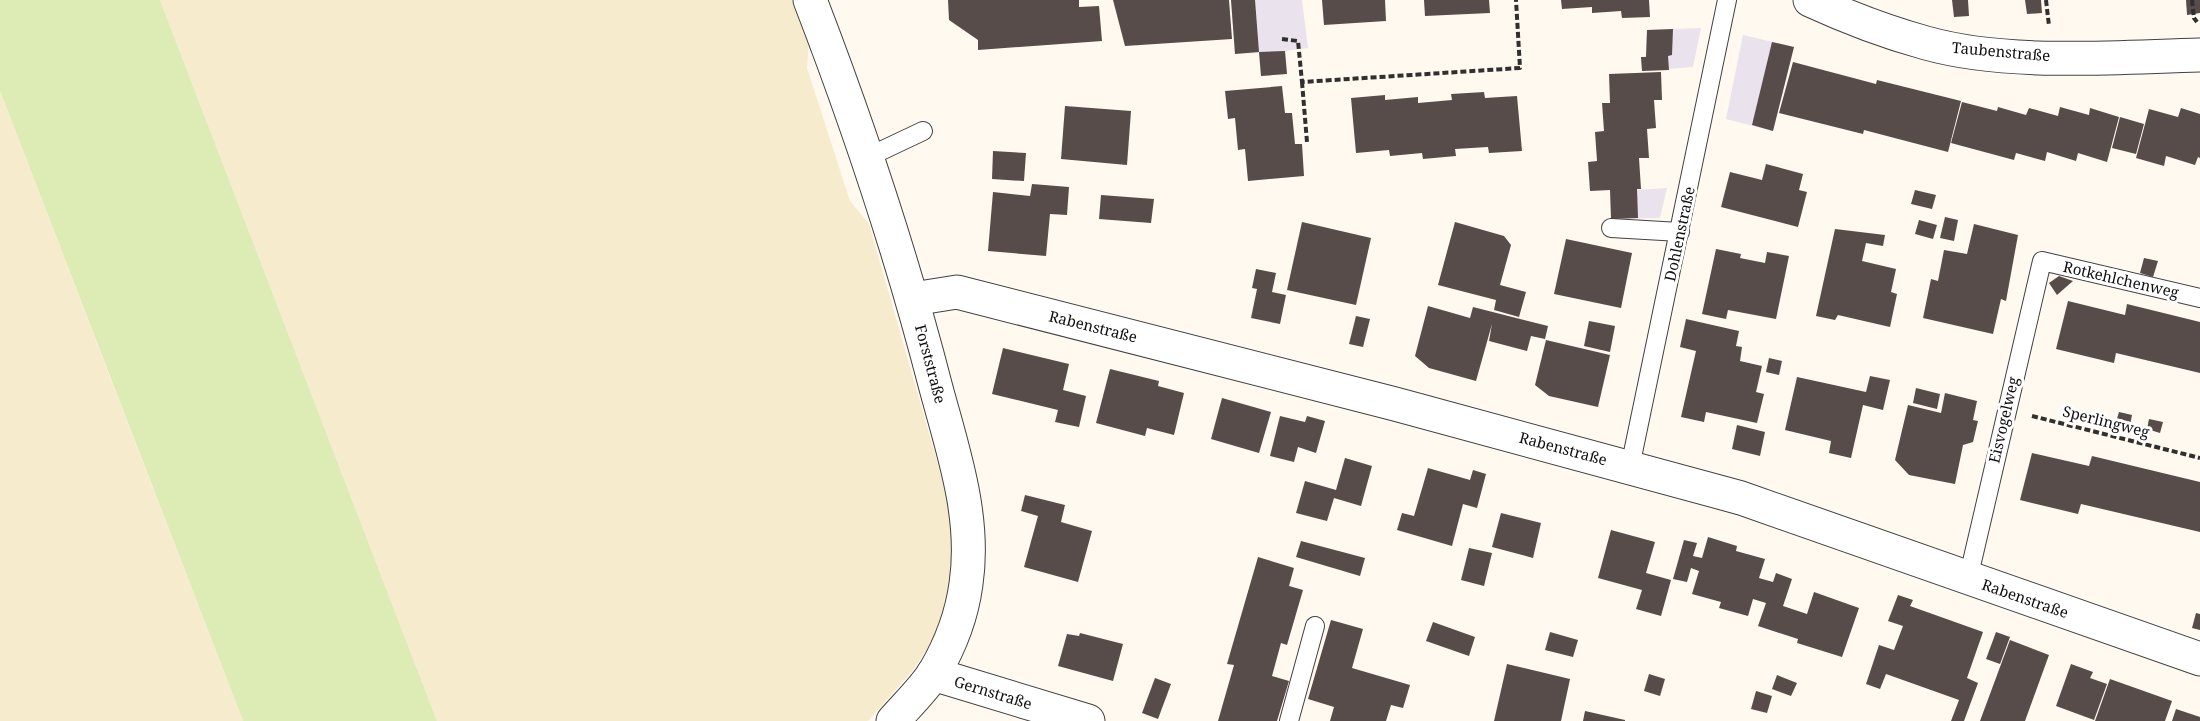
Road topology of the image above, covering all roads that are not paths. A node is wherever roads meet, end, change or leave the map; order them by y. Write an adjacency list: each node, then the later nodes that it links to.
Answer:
1 (810, 0): 6 (street, Forststraße)
2 (1727, 0): 8 (lane, Dohlenstraße)
3 (1809, 0): 4 (street, Taubenstraße)
4 (2200, 55)
5 (923, 130): 6 (lane)
6 (868, 157): 11 (street, Forststraße)
7 (1611, 228): 8 (lane)
8 (1680, 232): 12 (lane, Dohlenstraße)
9 (2042, 261): 10 (lane, Rotkehlchenweg); 13 (lane, Eisvogelweg)
10 (2200, 298)
11 (913, 299): 12 (street, Rabenstraße); 16 (street, Forststraße)
12 (1630, 467): 13 (street, Rabenstraße)
13 (1968, 579): 15 (street, Rabenstraße)
14 (1315, 626): 19 (lane)
15 (2200, 659)
16 (933, 674): 17 (street, Forststraße); 18 (street, Gernstraße)
17 (893, 721)
18 (1088, 721)
19 (1289, 721)

